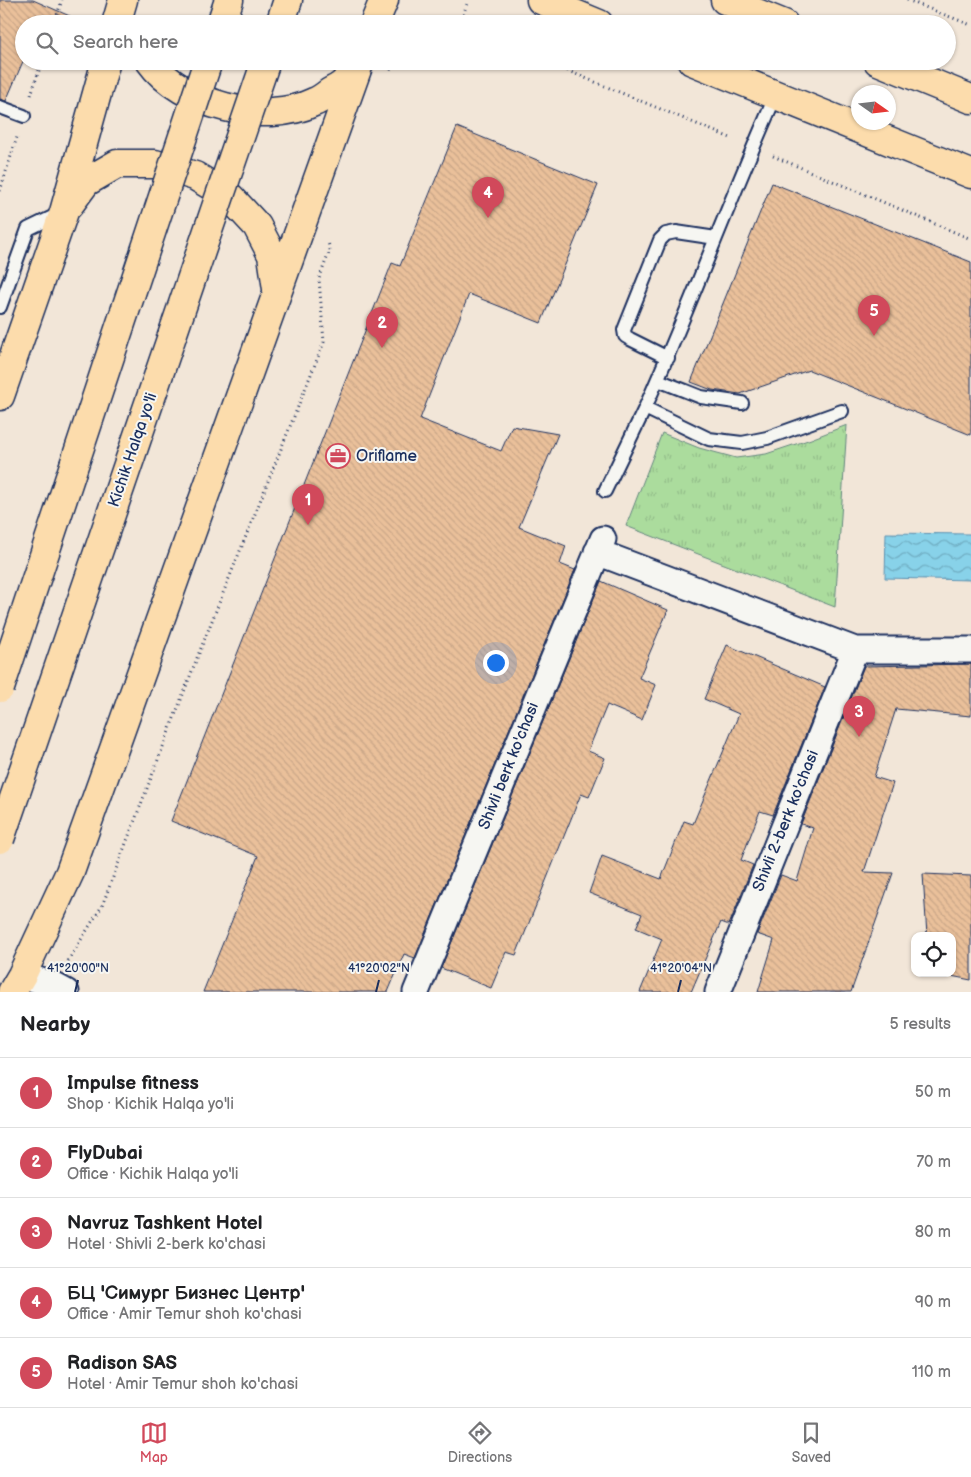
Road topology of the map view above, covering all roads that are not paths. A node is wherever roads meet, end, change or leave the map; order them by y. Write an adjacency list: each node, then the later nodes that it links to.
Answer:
1 (123, 0): 8 (main road)
2 (129, 0): 9 (main road)
3 (229, 0): 10 (main road)
4 (288, 0): 11 (main road)
5 (384, 0): 12 (main road)
6 (541, 0): 13 (main road)
7 (740, 3): 14 (main road)
8 (119, 15)
9 (131, 15)
10 (224, 15)
11 (283, 15)
12 (378, 15)
13 (578, 15)
14 (765, 15)
15 (103, 70): 28 (main road)
16 (158, 70): 19 (main road)
17 (205, 70): 41 (main road, bridge)
18 (263, 70): 42 (main road, Kichik Halqa yo'li, bridge)
19 (354, 70)
20 (357, 70): 30 (main road)
21 (714, 70): 23 (main road)
22 (900, 70): 24 (main road)
23 (776, 95): 27 (main road); 29 (lane)
24 (971, 99)
25 (0, 107): 26 (lane)
26 (24, 116)
27 (971, 174)
28 (64, 212): 30 (main road); 31 (lane); 34 (main road)
29 (716, 238): 32 (lane); 32 (lane)
30 (277, 291): 43 (main road)
31 (0, 307)
32 (668, 358): 33 (lane)
33 (658, 380): 35 (lane); 36 (lane)
34 (0, 396)
35 (742, 403)
36 (645, 408): 37 (lane); 38 (lane)
37 (842, 411)
38 (605, 491)
39 (855, 650): 40 (street); 45 (street, Shivli berk ko'chasi); 46 (street, Shivli 2-berk ko'chasi)
40 (971, 650)
41 (0, 688)
42 (0, 839)
43 (17, 983): 44 (street)
44 (60, 989)
45 (416, 992)
46 (718, 992)

